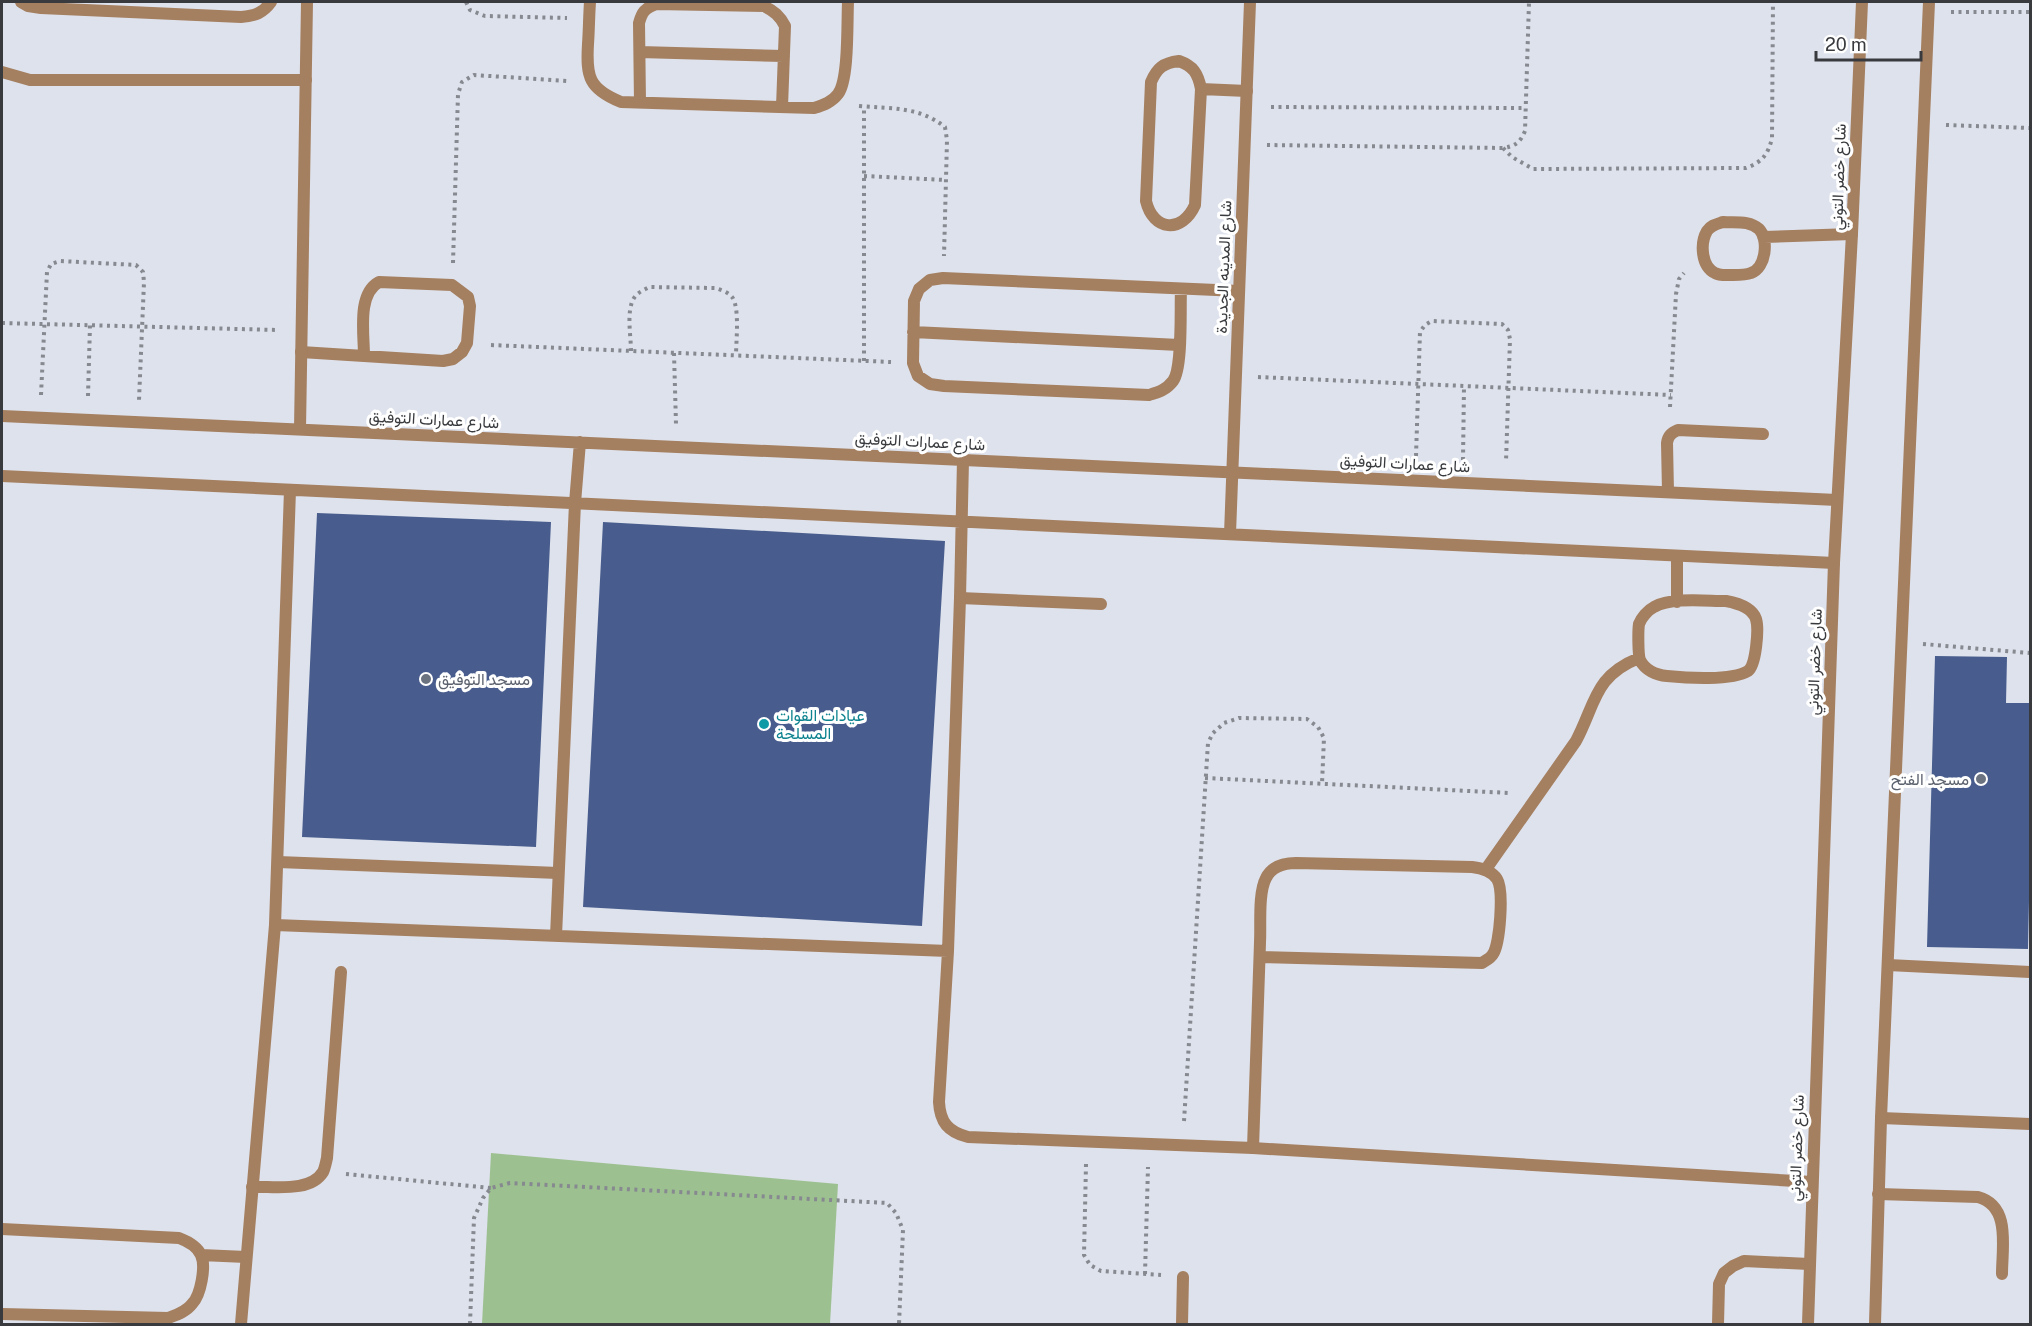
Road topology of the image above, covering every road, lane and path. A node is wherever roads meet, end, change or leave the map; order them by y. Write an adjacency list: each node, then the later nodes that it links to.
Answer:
1 (21, 2): 2 (street)
2 (271, 2)
3 (307, 2): 17 (street)
4 (466, 2): 13 (path)
5 (590, 2): 13 (street)
6 (848, 2): 22 (street)
7 (1250, 2): 20 (street, شارع المدينه الجديدة)
8 (1528, 2): 26 (path)
9 (1773, 2): 30 (path)
10 (1862, 2): 33 (street, شارع خضر التوني)
11 (1929, 7): 12 (path); 27 (street)
12 (2031, 12)
13 (589, 18): 18 (street)
14 (640, 52): 15 (street); 15 (street); 21 (street)
15 (784, 57): 24 (street)
16 (2, 72): 17 (street)
17 (306, 80): 44 (street)
18 (593, 83): 21 (street); 37 (path)
19 (1201, 88): 19 (street); 20 (street)
20 (1246, 91): 25 (street, شارع المدينه الجديدة)
21 (640, 103): 24 (street)
22 (829, 103): 23 (path); 24 (street)
23 (864, 106): 31 (path); 32 (path)
24 (782, 107)
25 (1246, 107): 26 (path); 29 (street, شارع المدينه الجديدة)
26 (1526, 108): 30 (path)
27 (1924, 125): 28 (path); 86 (street)
28 (2031, 128)
29 (1245, 144): 30 (path); 39 (street, شارع المدينه الجديدة)
30 (1503, 148)
31 (864, 176): 32 (path); 53 (path)
32 (946, 180): 36 (path)
33 (1852, 234): 34 (street); 77 (street, شارع خضر التوني)
34 (1764, 237): 35 (street); 35 (street)
35 (1704, 259): 59 (path)
36 (943, 278): 38 (street); 45 (street)
37 (452, 285): 46 (street); 52 (street)
38 (1181, 289): 39 (street); 47 (street)
39 (1239, 291): 55 (street, شارع المدينه الجديدة)
40 (2, 323): 41 (path)
41 (44, 324): 42 (path); 43 (path); 61 (path)
42 (90, 325): 43 (path); 62 (path)
43 (142, 327): 44 (path); 63 (path)
44 (302, 330): 49 (street)
45 (913, 333): 47 (street); 54 (street)
46 (467, 344): 48 (path); 52 (street)
47 (1179, 345): 54 (street)
48 (631, 351): 50 (path); 51 (path)
49 (301, 352): 52 (street); 64 (street)
50 (674, 353): 51 (path); 68 (path)
51 (736, 355): 53 (path)
52 (364, 356)
53 (864, 361): 54 (path)
54 (913, 363)
55 (1236, 376): 56 (path); 70 (street, شارع المدينه الجديدة)
56 (1418, 384): 57 (path); 58 (path); 72 (path)
57 (1464, 386): 58 (path); 73 (path)
58 (1508, 388): 59 (path); 74 (path)
59 (1671, 395): 66 (path)
60 (2, 416): 61 (street, شارع عمارات التوفيق)
61 (40, 418): 62 (street, شارع عمارات التوفيق)
62 (87, 419): 63 (street, شارع عمارات التوفيق)
63 (139, 422): 64 (street, شارع عمارات التوفيق)
64 (300, 429): 67 (street, شارع عمارات التوفيق)
65 (1763, 434): 66 (street)
66 (1668, 437): 76 (street)
67 (580, 442): 68 (street, شارع عمارات التوفيق); 78 (street)
68 (676, 446): 69 (street, شارع عمارات التوفيق)
69 (963, 460): 70 (street, شارع عمارات التوفيق); 79 (street)
70 (1232, 472): 72 (street, شارع عمارات التوفيق); 80 (street, شارع المدينه الجديدة)
71 (2, 476): 75 (street)
72 (1416, 480): 73 (street, شارع عمارات التوفيق)
73 (1463, 483): 74 (street, شارع عمارات التوفيق)
74 (1505, 484): 76 (street, شارع عمارات التوفيق)
75 (290, 490): 78 (street); 92 (street)
76 (1668, 492): 77 (street, شارع عمارات التوفيق)
77 (1837, 500): 82 (street, شارع خضر التوني)
78 (575, 503): 79 (street); 94 (street)
79 (960, 522): 80 (street); 83 (street)
80 (1230, 534): 81 (street)
81 (1677, 556): 82 (street); 84 (street)
82 (1834, 563): 109 (street, شارع خضر التوني)
83 (960, 598): 85 (street); 97 (street)
84 (1677, 602): 88 (street); 88 (street)
85 (1101, 604)
86 (1902, 642): 87 (path); 99 (street)
87 (2031, 652)
88 (1639, 658): 91 (street)
89 (1205, 778): 90 (path); 90 (path); 106 (path)
90 (1322, 784): 91 (path)
91 (1538, 794): 93 (street)
92 (278, 862): 94 (street); 95 (street)
93 (1486, 869): 98 (street); 98 (street)
94 (558, 873): 96 (street)
95 (275, 925): 96 (street); 110 (street)
96 (556, 936): 97 (street)
97 (948, 951): 104 (street)
98 (1260, 957): 107 (street)
99 (1888, 965): 101 (street); 102 (street)
100 (341, 972): 108 (street)
101 (2031, 972)
102 (1881, 1118): 103 (street); 112 (street)
103 (2031, 1124)
104 (1086, 1142): 105 (street); 117 (path)
105 (1149, 1144): 106 (street); 117 (path)
106 (1182, 1146): 107 (street)
107 (1253, 1148): 109 (street)
108 (323, 1172): 110 (street); 111 (path)
109 (1812, 1182): 116 (street, شارع خضر التوني)
110 (252, 1187): 115 (street)
111 (491, 1188): 122 (path); 123 (path)
112 (1878, 1194): 118 (street); 127 (street)
113 (2, 1229): 114 (street)
114 (201, 1255): 115 (street); 120 (street)
115 (246, 1257): 121 (street)
116 (1809, 1264): 125 (street); 126 (street, شارع خضر التوني)
117 (1145, 1274): 119 (path)
118 (2002, 1275)
119 (1184, 1277): 124 (street)
120 (2, 1314)
121 (240, 1324)
122 (471, 1324)
123 (899, 1324)
124 (1182, 1324)
125 (1718, 1324)
126 (1808, 1324)
127 (1875, 1324)

